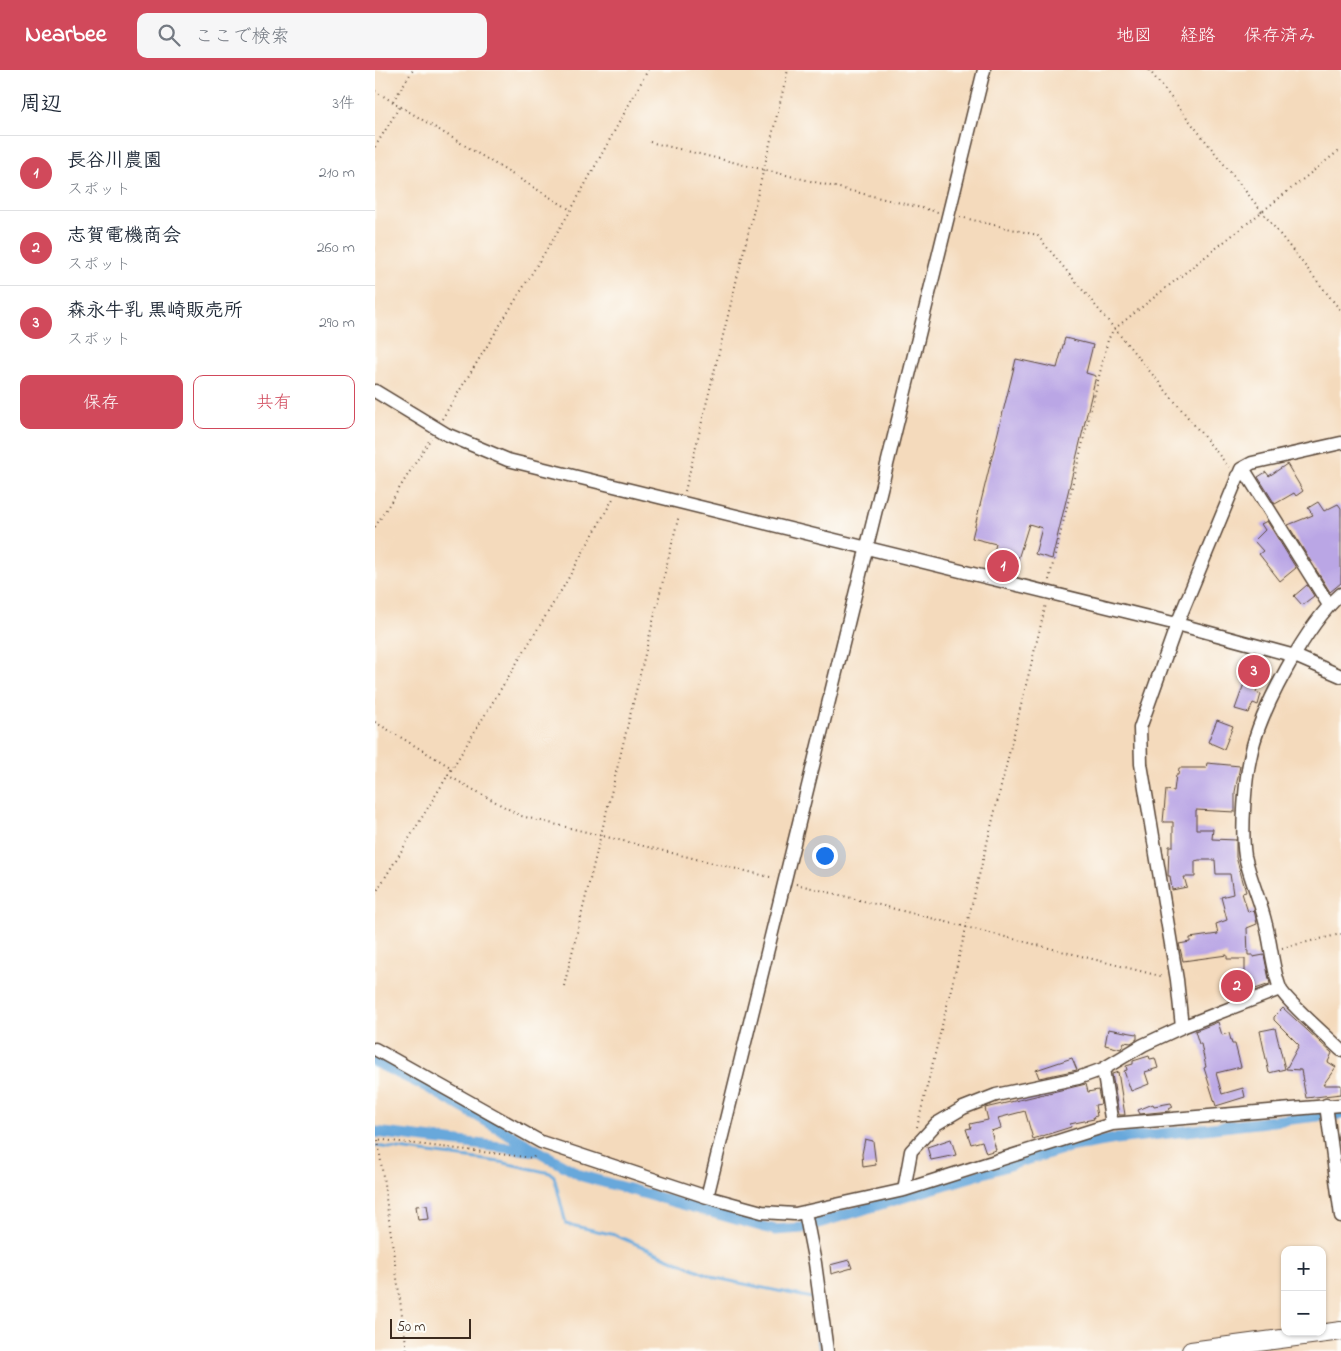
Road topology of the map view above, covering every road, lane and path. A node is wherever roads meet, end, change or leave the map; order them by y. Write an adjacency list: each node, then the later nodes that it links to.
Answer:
1 (413, 70): 7 (path)
2 (648, 70): 13 (path)
3 (788, 70): 12 (path)
4 (984, 70): 15 (street)
5 (1149, 70): 14 (path)
6 (375, 91): 7 (path)
7 (393, 101): 8 (path)
8 (400, 106): 10 (path); 13 (path)
9 (650, 142): 12 (path)
10 (375, 147)
11 (1341, 149): 14 (path)
12 (764, 169): 15 (path); 23 (path)
13 (571, 210): 19 (path)
14 (1263, 213): 16 (path); 17 (path)
15 (949, 215): 17 (path); 25 (street)
16 (1341, 311)
17 (1113, 330): 21 (path); 26 (path)
18 (375, 391): 19 (street)
19 (436, 428): 22 (street); 24 (path)
20 (1341, 443): 21 (street)
21 (1237, 476): 28 (street); 29 (street)
22 (619, 488): 23 (street); 33 (path)
23 (682, 504): 25 (street); 35 (path)
24 (375, 527)
25 (867, 550): 26 (street); 36 (street)
26 (1048, 593): 29 (street); 38 (path)
27 (1341, 594): 28 (street)
28 (1329, 605): 30 (street)
29 (1177, 624): 30 (street); 41 (street)
30 (1295, 656): 31 (street); 40 (street)
31 (1341, 676)
32 (375, 722): 33 (path)
33 (452, 768): 34 (path)
34 (447, 775): 35 (path); 37 (path)
35 (602, 836): 36 (path); 42 (path)
36 (784, 880): 38 (path); 55 (street)
37 (375, 894)
38 (966, 927): 41 (path); 52 (path)
39 (1341, 934): 40 (path)
40 (1272, 950): 43 (street)
41 (1177, 980): 44 (street)
42 (564, 986)
43 (1280, 989): 44 (street); 46 (street)
44 (1182, 1027): 47 (street)
45 (375, 1049): 55 (street)
46 (1341, 1050)
47 (1103, 1069): 50 (street); 52 (street)
48 (1326, 1105): 49 (street); 50 (street); 57 (street)
49 (1341, 1105)
50 (1112, 1124): 54 (street)
51 (377, 1139): 53 (path); 59 (path)
52 (911, 1151): 54 (street)
53 (535, 1154)
54 (904, 1190): 56 (street)
55 (707, 1197): 56 (street)
56 (805, 1212): 60 (street)
57 (1341, 1216)
58 (1341, 1331): 61 (street)
59 (407, 1351)
60 (827, 1351)
61 (1191, 1351)

